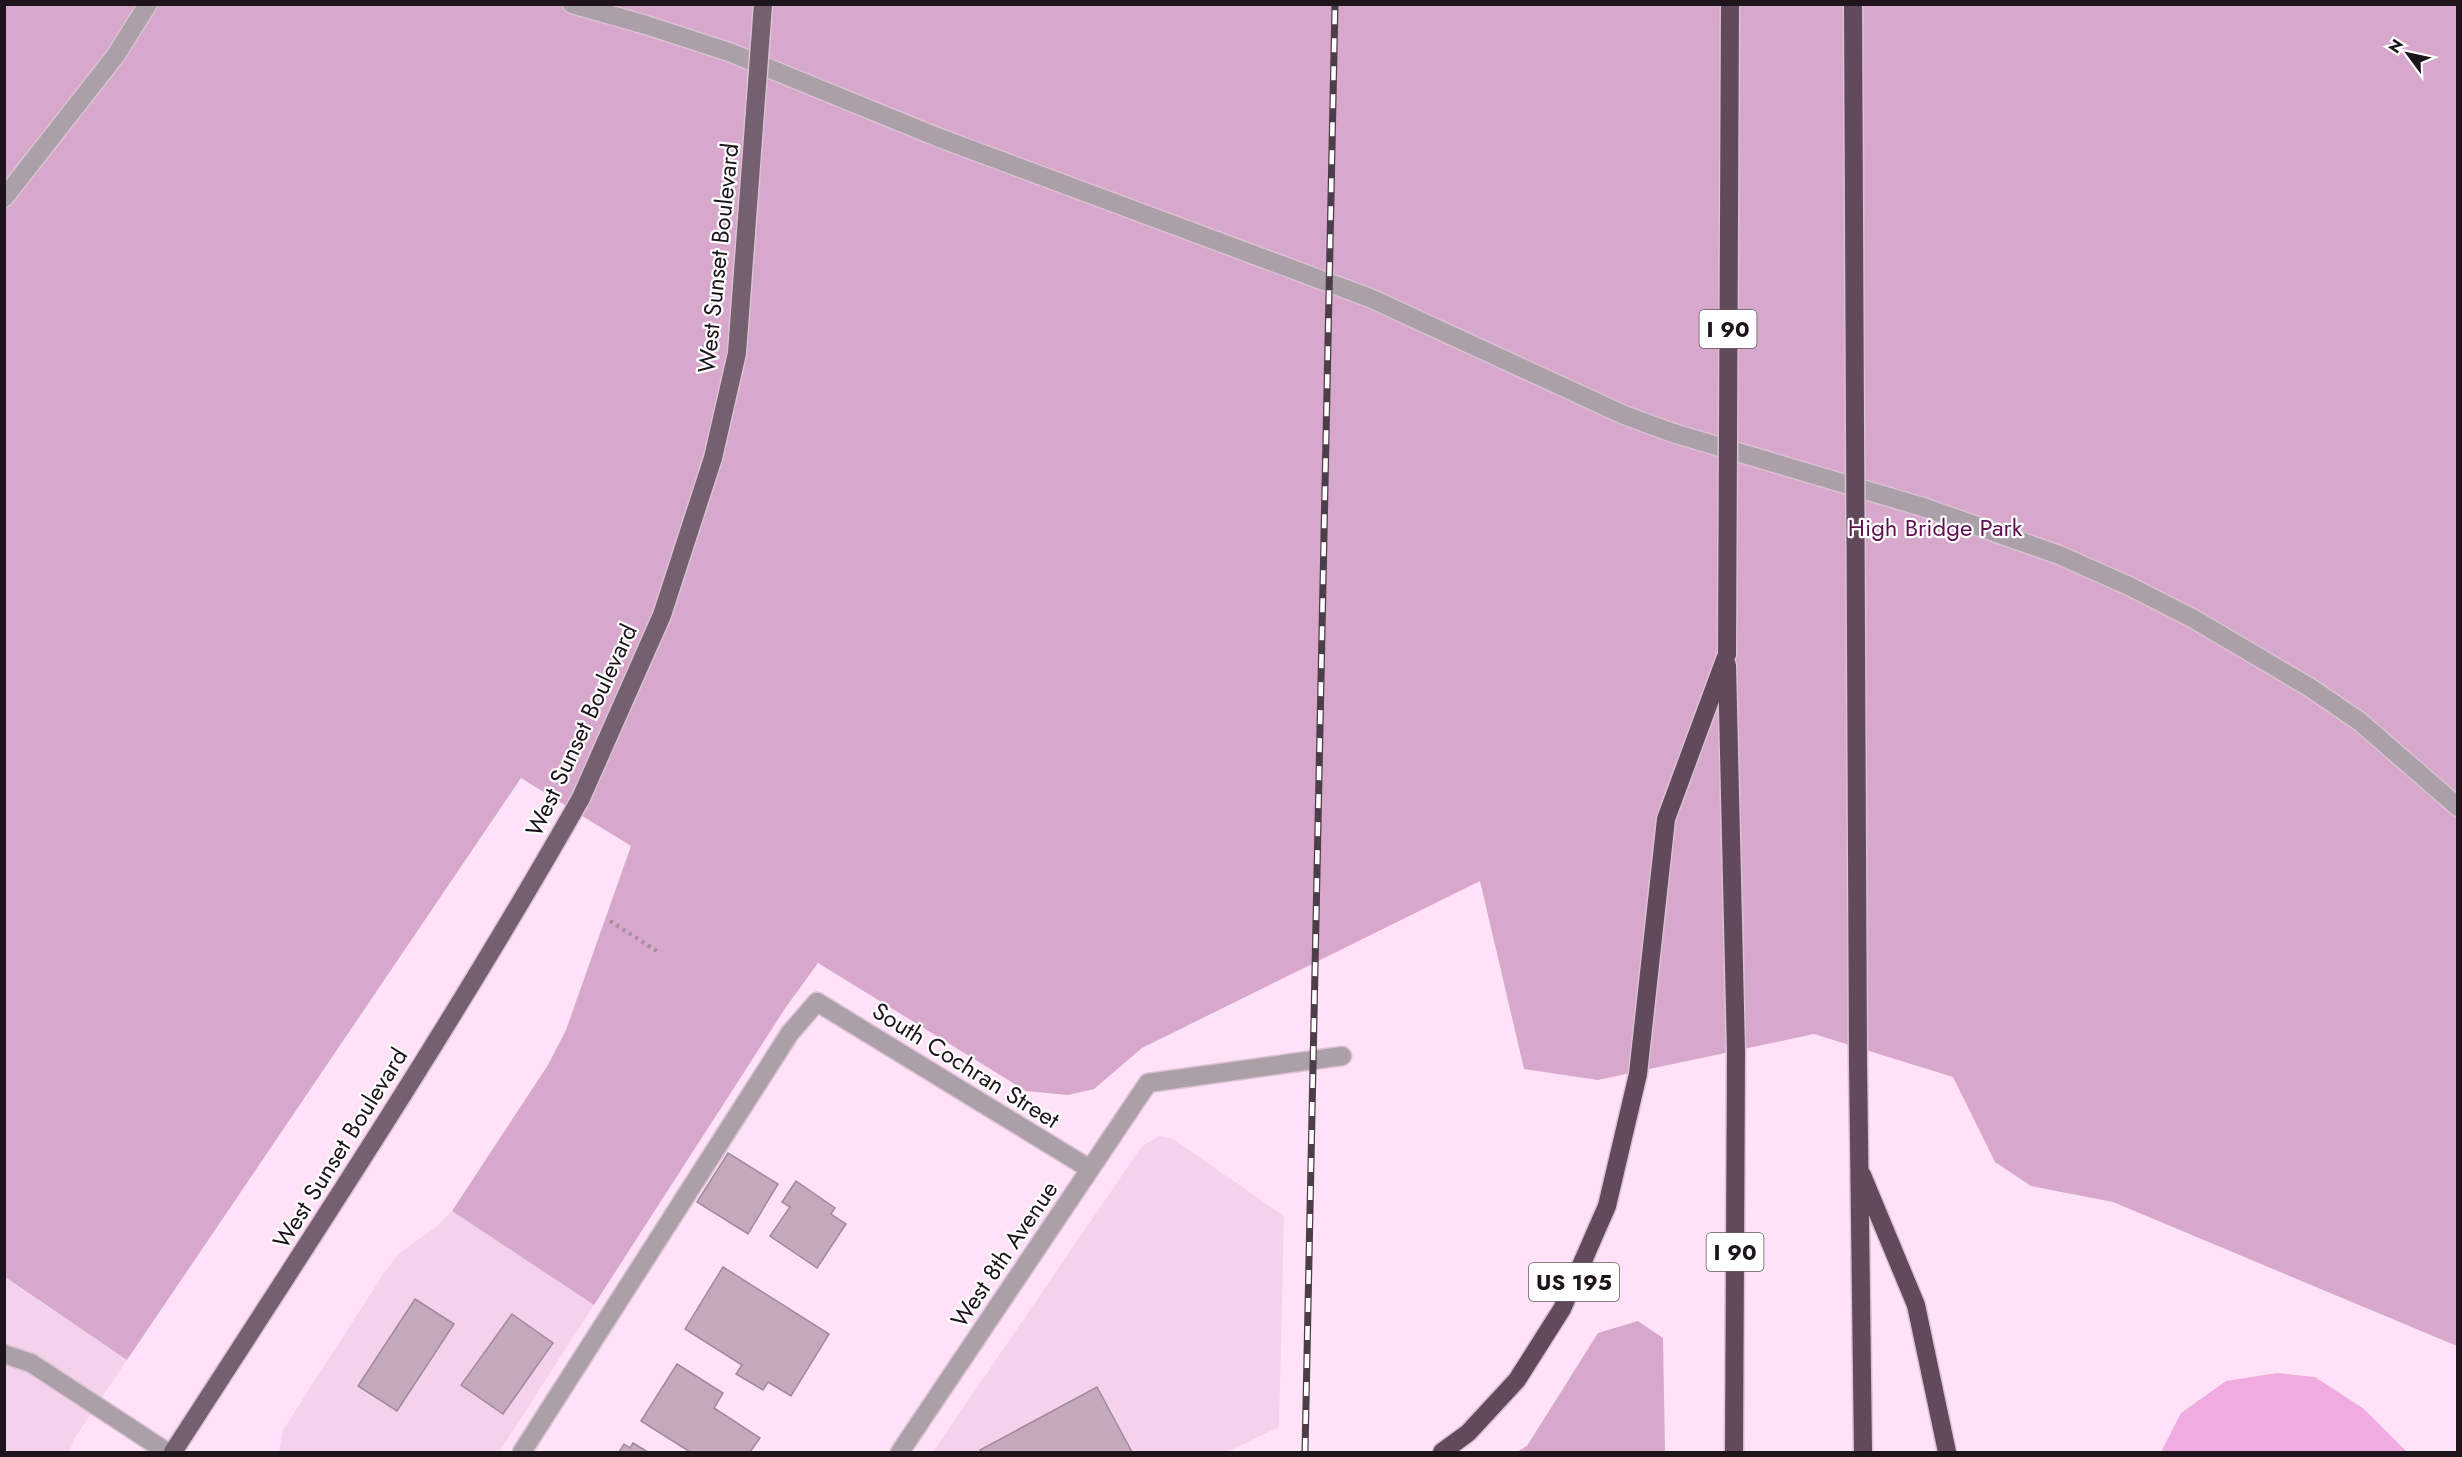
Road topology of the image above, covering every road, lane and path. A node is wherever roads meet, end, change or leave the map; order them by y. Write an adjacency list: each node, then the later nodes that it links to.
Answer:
1 (148, 4): 6 (street)
2 (572, 4): 8 (street)
3 (763, 4): 16 (main road, West Sunset Boulevard, bridge)
4 (1730, 4): 7 (highway, I 90, bridge)
5 (1853, 4): 12 (highway, bridge)
6 (4, 198)
7 (1727, 654): 19 (highway, US 195); 20 (highway, I 90)
8 (2457, 807)
9 (610, 921): 10 (path)
10 (660, 953)
11 (1342, 1056): 13 (street, West 8th Avenue)
12 (1858, 1166): 21 (highway); 22 (highway)
13 (1090, 1169): 17 (street, South Cochran Street); 18 (street, West 8th Avenue)
14 (4, 1354): 15 (street)
15 (167, 1452)
16 (173, 1452)
17 (522, 1452)
18 (900, 1452)
19 (1442, 1452)
20 (1734, 1452)
21 (1863, 1452)
22 (1947, 1452)

